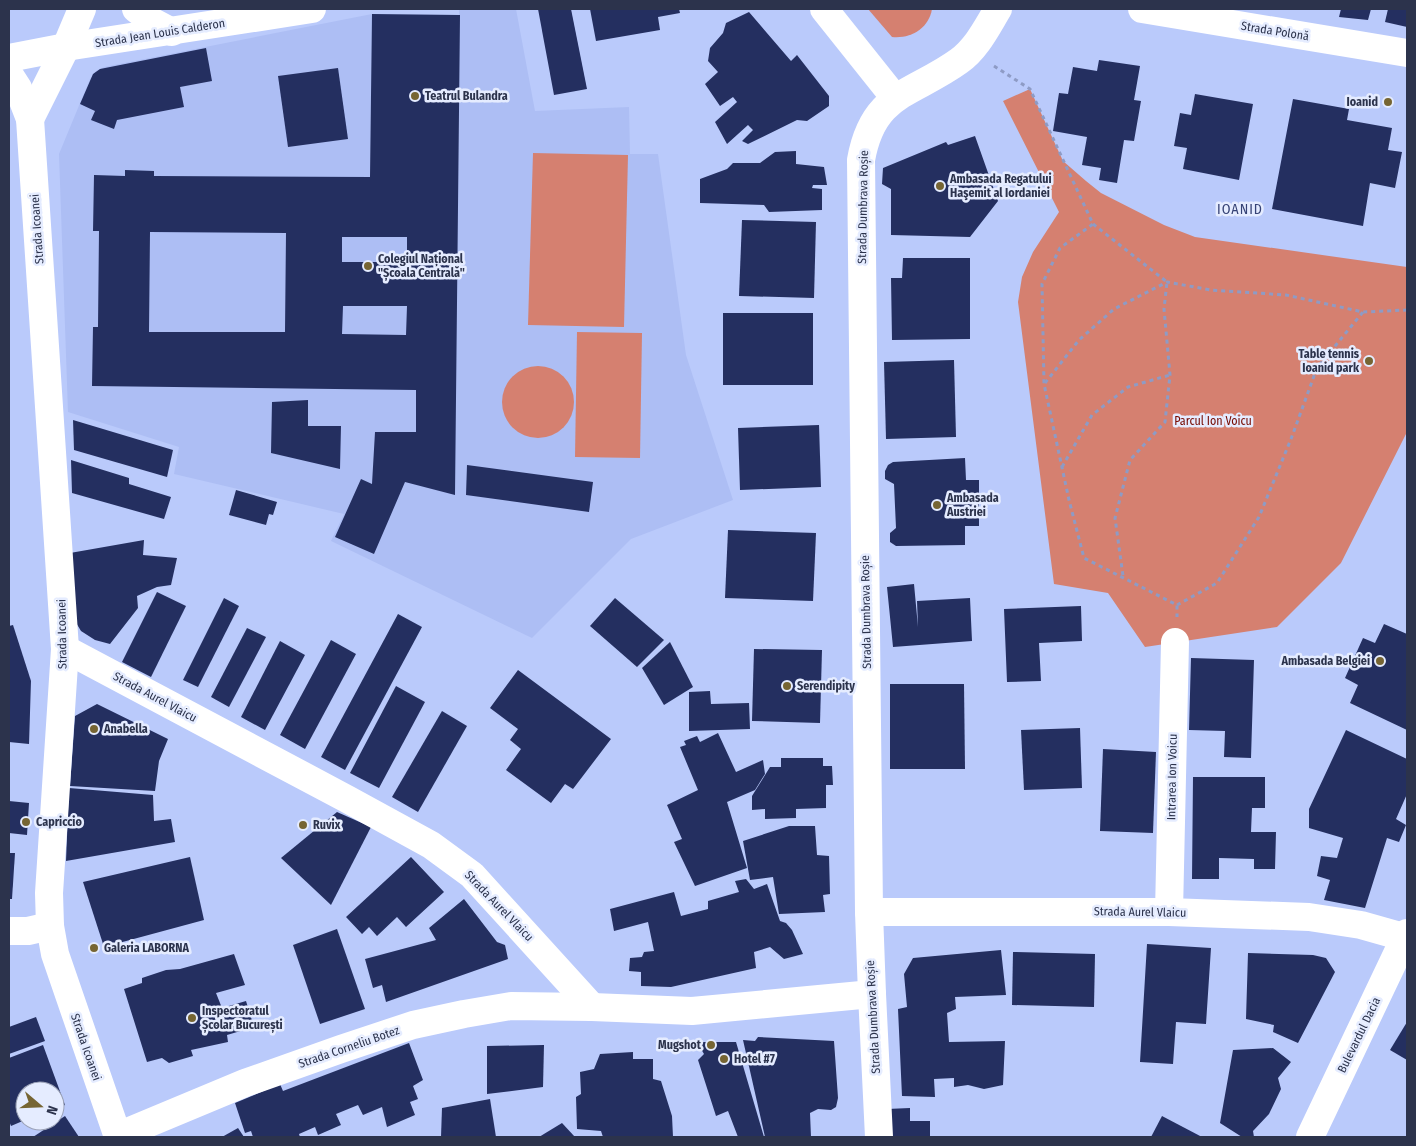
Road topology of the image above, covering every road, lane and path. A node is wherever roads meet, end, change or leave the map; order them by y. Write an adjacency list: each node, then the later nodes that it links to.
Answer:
1 (82, 9): 8 (street)
2 (136, 9): 7 (street)
3 (312, 9): 7 (street, Strada Jean Louis Calderon)
4 (824, 9): 13 (street)
5 (998, 9): 9 (street)
6 (1142, 9): 10 (street, Strada Polonă)
7 (172, 32): 8 (street, Strada Jean Louis Calderon)
8 (66, 47): 11 (street, Strada Jean Louis Calderon); 14 (street)
9 (970, 51): 13 (street, Strada Dumbrava Roșie); 15 (path)
10 (1407, 53)
11 (9, 58)
12 (9, 74): 14 (street, Strada Icoanei)
13 (895, 98): 26 (street, Strada Dumbrava Roșie)
14 (30, 119): 25 (street, Strada Icoanei)
15 (1093, 224): 16 (path); 20 (path)
16 (1167, 282): 18 (path); 19 (path); 20 (path)
17 (1407, 310): 18 (path)
18 (1363, 312): 23 (path)
19 (1170, 375): 21 (path); 22 (path)
20 (1044, 384): 21 (path)
21 (1062, 467): 22 (path)
22 (1123, 577): 23 (path)
23 (1177, 604): 24 (path)
24 (1175, 642): 27 (street, Intrarea Ion Voicu)
25 (65, 649): 28 (street, Strada Icoanei); 32 (street, Strada Aurel Vlaicu)
26 (869, 912): 27 (street, Strada Aurel Vlaicu); 31 (street, Strada Dumbrava Roșie)
27 (1169, 912): 30 (street, Strada Aurel Vlaicu)
28 (50, 926): 29 (street); 33 (street, Strada Icoanei)
29 (9, 931)
30 (1407, 936): 35 (street, Bulevardul Dacia)
31 (872, 994): 32 (street); 34 (street, Strada Dumbrava Roșie)
32 (592, 1007): 33 (street, Strada Corneliu Botez)
33 (118, 1137)
34 (879, 1137)
35 (1310, 1137)

